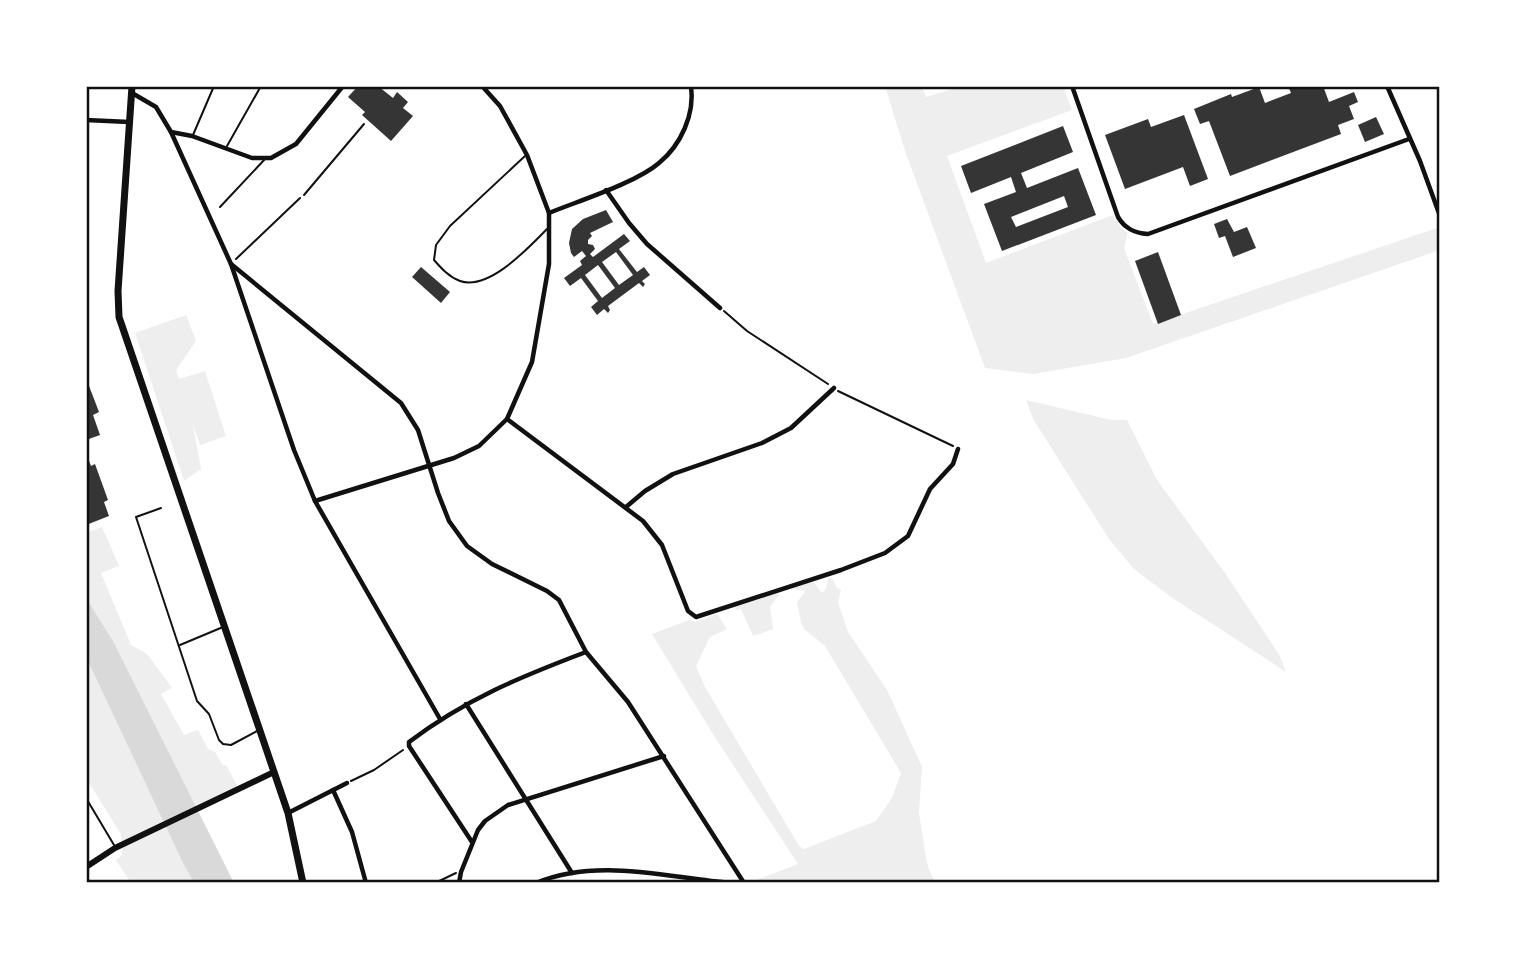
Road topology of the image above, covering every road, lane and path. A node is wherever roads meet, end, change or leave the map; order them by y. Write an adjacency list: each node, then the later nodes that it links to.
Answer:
1 (214, 86): 13 (lane)
2 (261, 86): 15 (lane)
3 (343, 86): 17 (street)
4 (482, 86): 16 (street)
5 (691, 86): 18 (street)
6 (1072, 86): 14 (street)
7 (1387, 86): 14 (street)
8 (132, 89): 10 (main road); 12 (street)
9 (86, 120): 10 (street)
10 (130, 121): 33 (main road)
11 (364, 124): 19 (lane)
12 (171, 132): 13 (street); 24 (street)
13 (192, 136): 15 (street)
14 (1409, 139): 22 (street)
15 (225, 150): 17 (street)
16 (527, 155): 21 (street); 23 (lane)
17 (266, 159): 20 (lane)
18 (606, 190): 21 (street); 25 (street)
19 (304, 195): 24 (path)
20 (220, 207)
21 (549, 213): 23 (street)
22 (1440, 216)
23 (550, 226): 27 (street)
24 (231, 264): 29 (street); 30 (street)
25 (720, 308)
26 (834, 388): 31 (street)
27 (507, 419): 29 (street); 31 (street)
28 (958, 449): 31 (street)
29 (429, 466): 30 (street); 35 (street)
30 (315, 501): 37 (street)
31 (626, 507)
32 (161, 508): 34 (lane)
33 (224, 626): 34 (lane); 38 (main road)
34 (179, 645): 38 (lane)
35 (586, 652): 36 (street); 40 (street)
36 (466, 704): 37 (street); 45 (street)
37 (440, 719): 39 (street)
38 (260, 730): 41 (main road)
39 (409, 746): 42 (path); 47 (street)
40 (664, 756): 45 (street); 60 (street)
41 (274, 772): 46 (main road); 48 (main road)
42 (347, 783): 43 (street)
43 (333, 790): 46 (street); 53 (street)
44 (86, 798): 48 (lane)
45 (527, 798): 47 (street); 51 (street)
46 (288, 813): 52 (main road)
47 (472, 842): 50 (street)
48 (115, 848): 49 (main road)
49 (86, 867)
50 (461, 872): 56 (path); 57 (street)
51 (572, 873): 58 (street); 59 (street)
52 (303, 883)
53 (366, 883)
54 (397, 883): 55 (path)
55 (407, 883)
56 (435, 883)
57 (459, 883)
58 (536, 883)
59 (732, 883)
60 (744, 883)

